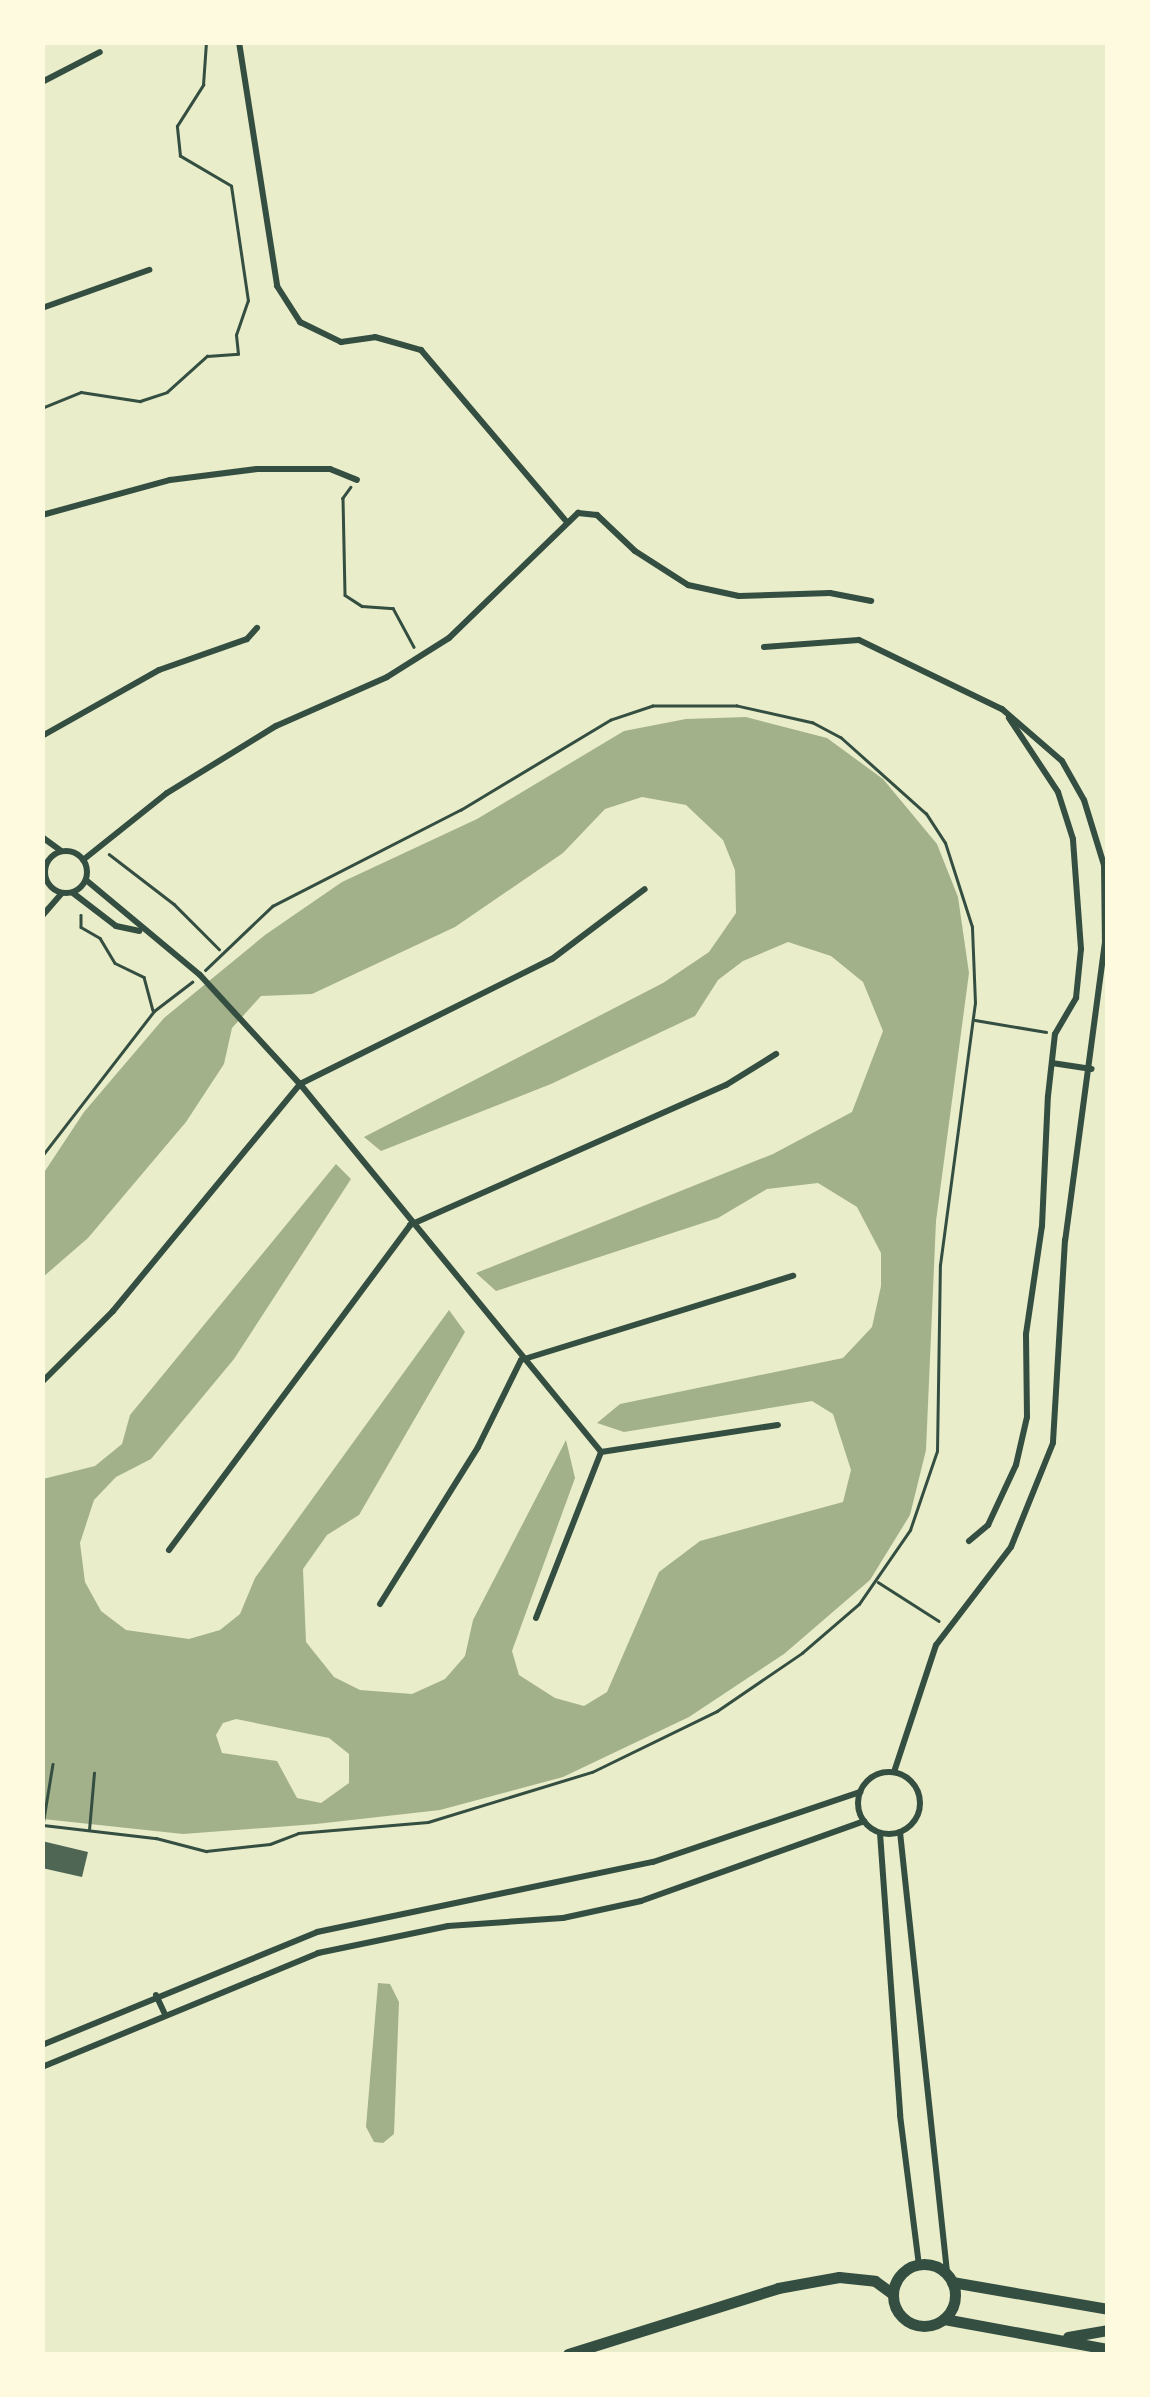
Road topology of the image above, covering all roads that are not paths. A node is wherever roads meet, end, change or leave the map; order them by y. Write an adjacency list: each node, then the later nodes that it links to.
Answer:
1 (239, 42): 8 (street)
2 (100, 52): 3 (street)
3 (42, 82)
4 (149, 270): 5 (street)
5 (42, 308)
6 (357, 480): 7 (street)
7 (42, 515)
8 (565, 520): 9 (street); 16 (street)
9 (871, 601)
10 (257, 628): 13 (street)
11 (764, 647): 12 (street)
12 (1002, 709): 26 (street); 27 (street)
13 (42, 736)
14 (42, 837): 15 (street)
15 (61, 851): 16 (street); 17 (street)
16 (83, 860): 18 (street)
17 (44, 863): 19 (street)
18 (86, 880): 21 (street); 24 (street)
19 (44, 883): 22 (street)
20 (645, 890): 28 (street)
21 (72, 892): 22 (street); 24 (street)
22 (62, 893): 23 (street)
23 (42, 916)
24 (140, 931): 28 (street)
25 (776, 1054): 29 (street)
26 (1052, 1064): 27 (street); 35 (street)
27 (1092, 1069): 39 (street)
28 (300, 1084): 29 (street); 32 (street)
29 (410, 1225): 31 (street); 36 (street)
30 (793, 1276): 31 (street)
31 (520, 1360): 34 (street); 37 (street)
32 (42, 1382)
33 (778, 1426): 34 (street)
34 (601, 1452): 38 (street)
35 (969, 1541)
36 (169, 1550)
37 (380, 1604)
38 (536, 1618)
39 (894, 1772): 40 (street); 42 (street)
40 (860, 1792): 41 (street); 44 (street)
41 (864, 1821): 43 (street); 45 (street)
42 (900, 1832): 43 (street); 49 (street)
43 (880, 1833): 48 (street)
44 (156, 1994): 45 (street); 46 (street)
45 (164, 2012): 47 (street)
46 (42, 2045)
47 (42, 2067)
48 (918, 2265): 49 (main road); 50 (main road)
49 (949, 2278): 51 (main road); 53 (main road)
50 (893, 2294): 53 (main road); 57 (main road)
51 (1102, 2309): 52 (street)
52 (1108, 2318)
53 (944, 2319): 55 (main road)
54 (1108, 2330): 55 (main road)
55 (1068, 2337): 56 (main road)
56 (1108, 2349)
57 (568, 2354)

